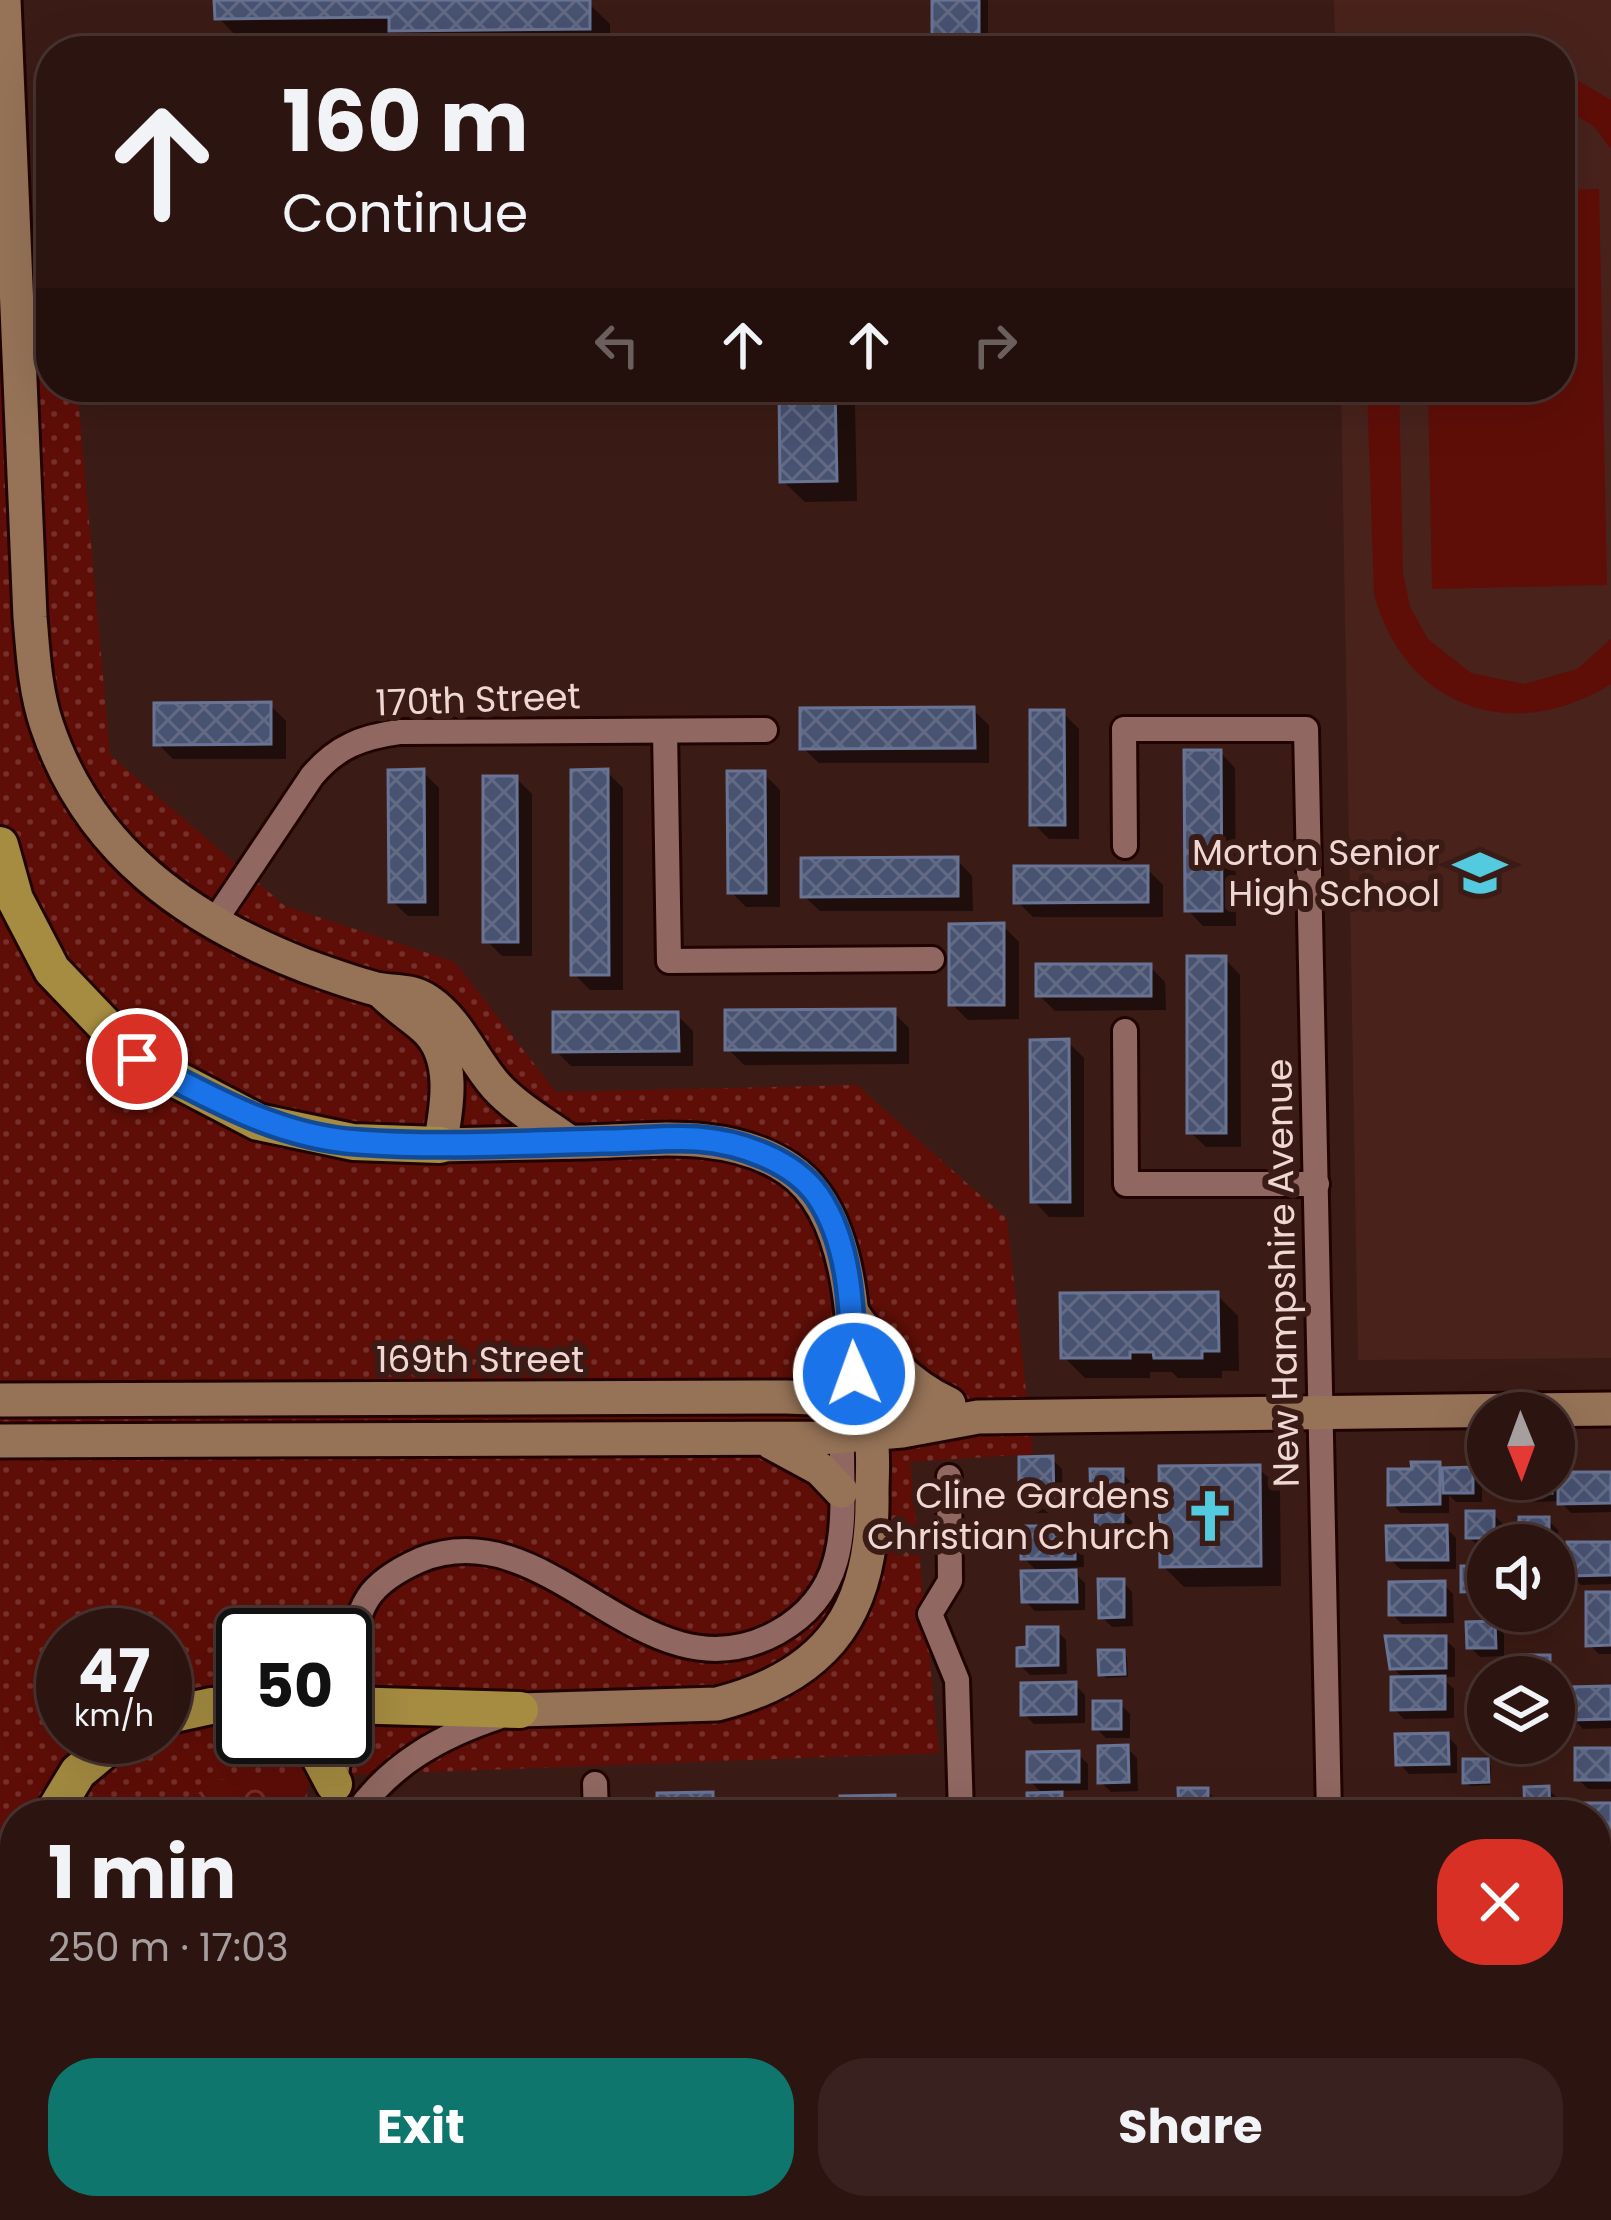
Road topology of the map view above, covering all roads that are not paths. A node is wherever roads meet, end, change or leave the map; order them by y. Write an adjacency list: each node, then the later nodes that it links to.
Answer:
1 (4, 0): 6 (main road)
2 (765, 730): 3 (street, 170th Street)
3 (665, 731): 6 (street, 170th Street); 7 (street)
4 (0, 845): 11 (highway)
5 (1125, 846): 12 (street, New Hampshire Avenue)
6 (214, 922): 8 (main road)
7 (932, 959)
8 (380, 990): 10 (main road); 11 (main road)
9 (1125, 1031): 12 (street)
10 (569, 1142): 11 (main road); 13 (main road)
11 (440, 1144)
12 (1317, 1184): 17 (street, New Hampshire Avenue)
13 (852, 1314): 15 (main road); 18 (main road)
14 (0, 1400): 15 (main road, 169th Street)
15 (855, 1400): 18 (main road, 169th Street); 19 (main road)
16 (1611, 1409): 17 (main road, 169th Street)
17 (1321, 1410): 18 (main road, 169th Street); 36 (street, New Hampshire Avenue)
18 (968, 1418): 19 (main road, 169th Street)
19 (857, 1436): 20 (main road, 169th Street); 23 (street); 26 (main road)
20 (759, 1438): 21 (main road, 169th Street); 23 (main road)
21 (0, 1442)
22 (949, 1477): 35 (street)
23 (841, 1491): 24 (street)
24 (363, 1608)
25 (372, 1705): 26 (highway)
26 (520, 1710): 33 (street)
27 (88, 1764): 31 (highway)
28 (319, 1764): 32 (highway)
29 (337, 1764): 32 (street)
30 (596, 1784): 34 (street)
31 (61, 1800)
32 (333, 1800)
33 (366, 1800)
34 (596, 1800)
35 (961, 1800)
36 (1329, 1800)

